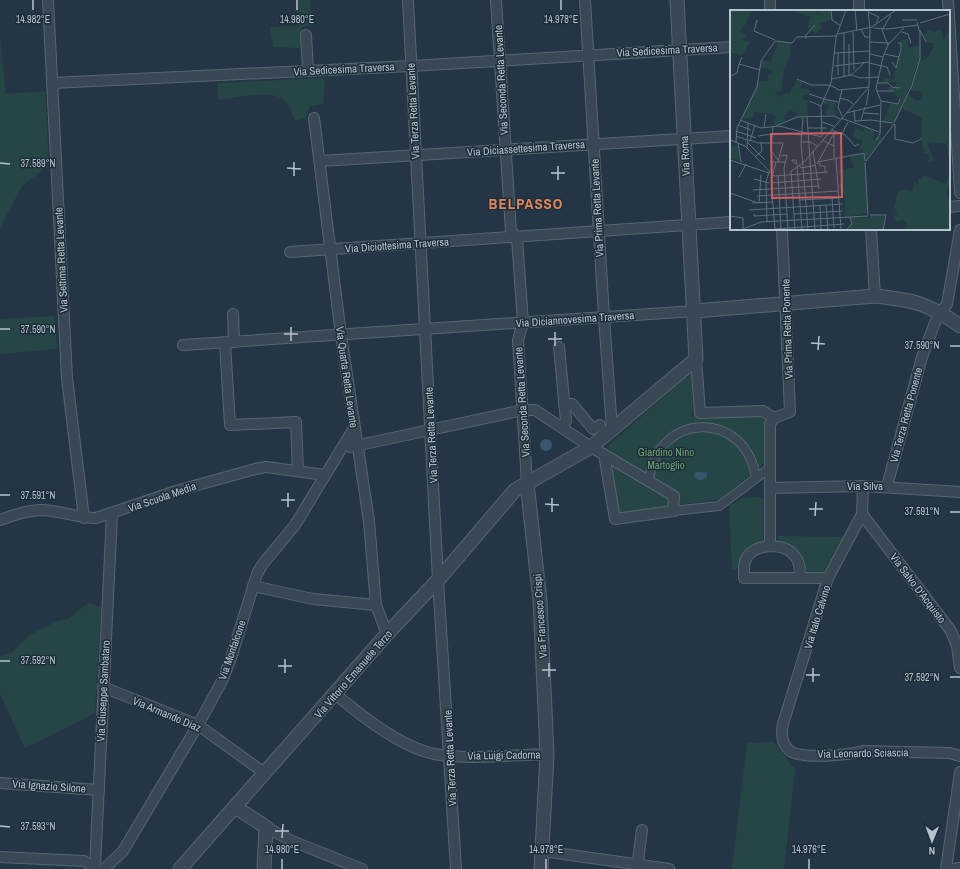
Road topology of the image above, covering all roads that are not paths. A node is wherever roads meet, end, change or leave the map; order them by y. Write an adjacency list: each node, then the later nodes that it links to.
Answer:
1 (48, 0): 17 (street, Via Settima Retta Levante)
2 (408, 0): 15 (street, Via Terza Retta Levante)
3 (496, 0): 14 (street, Via Seconda Retta Levante)
4 (585, 0): 13 (street, Via Prima Retta Levante)
5 (677, 0): 12 (street, Via Roma)
6 (948, 0): 7 (street)
7 (949, 10)
8 (950, 15): 10 (street)
9 (306, 35): 16 (street)
10 (953, 37): 19 (street)
11 (730, 46): 12 (street, Via Sedicesima Traversa)
12 (680, 49): 13 (street, Via Sedicesima Traversa); 21 (street, Via Roma)
13 (588, 54): 14 (street, Via Sedicesima Traversa); 22 (street, Via Prima Retta Levante)
14 (500, 60): 15 (street, Via Sedicesima Traversa); 23 (street, Via Seconda Retta Levante)
15 (411, 66): 16 (street, Via Sedicesima Traversa); 24 (street, Via Terza Retta Levante)
16 (308, 71): 17 (street, Via Sedicesima Traversa)
17 (52, 83): 80 (street, Via Settima Retta Levante)
18 (314, 118): 25 (street, Via Quarta Retta Levante)
19 (955, 127): 26 (street)
20 (730, 136): 21 (street, Via Diciassettesima Traversa)
21 (683, 139): 22 (street, Via Diciassettesima Traversa); 30 (street, Via Roma)
22 (594, 143): 23 (street, Via Diciassettesima Traversa); 34 (street, Via Prima Retta Levante)
23 (505, 150): 24 (street, Via Diciassettesima Traversa); 35 (street, Via Seconda Retta Levante)
24 (415, 155): 25 (street, Via Diciassettesima Traversa); 36 (street, Via Terza Retta Levante)
25 (320, 161): 37 (street, Via Quarta Retta Levante)
26 (960, 193)
27 (960, 206): 28 (street)
28 (950, 207)
29 (730, 222): 30 (street)
30 (689, 225): 34 (street); 41 (street, Via Roma)
31 (782, 230): 40 (street, Via Prima Retta Ponente)
32 (871, 230): 39 (street)
33 (960, 230): 42 (street, Via Terza Retta Ponente)
34 (599, 232): 35 (street, Via Diciottesima Traversa); 44 (street, Via Prima Retta Levante)
35 (511, 236): 36 (street, Via Diciottesima Traversa); 45 (street, Via Seconda Retta Levante)
36 (420, 244): 37 (street, Via Diciottesima Traversa); 47 (street, Via Terza Retta Levante)
37 (331, 249): 38 (street, Via Diciottesima Traversa); 48 (street, Via Quarta Retta Levante)
38 (290, 252)
39 (875, 296): 40 (street, Via Diciannovesima Traversa); 42 (street, Via Diciannovesima Traversa)
40 (787, 304): 41 (street, Via Diciannovesima Traversa); 56 (street, Via Prima Retta Ponente)
41 (694, 311): 44 (street, Via Diciannovesima Traversa); 52 (street, Via Roma)
42 (942, 312): 46 (street, Via Diciannovesima Traversa); 74 (street, Via Terza Retta Ponente)
43 (232, 314): 49 (street)
44 (604, 317): 45 (street, Via Diciannovesima Traversa); 62 (street, Via Prima Retta Levante)
45 (523, 323): 47 (street, Via Diciannovesima Traversa); 54 (street, Via Seconda Retta Levante)
46 (960, 326)
47 (425, 329): 48 (street, Via Diciannovesima Traversa); 61 (street, Via Terza Retta Levante)
48 (341, 335): 49 (street, Via Diciannovesima Traversa); 60 (street, Via Quarta Retta Levante)
49 (229, 342): 50 (street, Via Diciannovesima Traversa); 68 (street)
50 (183, 345)
51 (559, 347): 53 (street)
52 (696, 359): 55 (street); 62 (street, Via Vittorio Emanuele Terzo)
53 (564, 404): 57 (street); 58 (street)
54 (523, 410): 58 (street); 61 (street); 72 (street, Via Seconda Retta Levante)
55 (700, 412): 56 (street); 59 (street)
56 (774, 418): 67 (street)
57 (600, 424)
58 (561, 427): 64 (street)
59 (700, 427): 70 (street); 71 (street)
60 (354, 428): 63 (street, Via Quarta Retta Levante); 65 (street, Via Monfalcone)
61 (431, 429): 63 (street); 85 (street, Via Terza Retta Levante)
62 (612, 429): 64 (street, Via Vittorio Emanuele Terzo)
63 (357, 445): 65 (street); 87 (street, Via Quarta Retta Levante)
64 (591, 447): 66 (street); 72 (street, Via Vittorio Emanuele Terzo)
65 (340, 448): 69 (street, Via Monfalcone)
66 (604, 454): 71 (street); 77 (street)
67 (771, 467): 70 (street); 75 (street)
68 (298, 471): 69 (street, Via Scuola Media); 78 (street, Via Scuola Media)
69 (325, 475): 86 (street, Via Monfalcone)
70 (756, 478): 77 (street)
71 (649, 480): 77 (street)
72 (527, 483): 85 (street, Via Vittorio Emanuele Terzo); 94 (street, Via Francesco Crispi)
73 (863, 486): 74 (street, Via Silva); 75 (street, Via Silva); 79 (street, Via Italo Calvino)
74 (887, 486): 76 (street, Via Silva)
75 (770, 488): 82 (street)
76 (960, 492)
77 (673, 512)
78 (112, 514): 80 (street, Via Scuola Media); 90 (street, Via Giuseppe Sambataro)
79 (862, 514): 84 (street, Via Italo Calvino); 89 (street, Via Salvo D'Acquisto)
80 (84, 518): 81 (street, Via Scuola Media)
81 (0, 520)
82 (770, 546): 83 (street); 83 (street)
83 (800, 578): 84 (street)
84 (828, 578): 93 (street, Via Italo Calvino)
85 (438, 580): 88 (street, Via Vittorio Emanuele Terzo); 95 (street, Via Terza Retta Levante)
86 (253, 586): 87 (street); 92 (street, Via Monfalcone)
87 (376, 605): 88 (street, Via Quarta Retta Levante)
88 (387, 634): 91 (street, Via Vittorio Emanuele Terzo)
89 (960, 668)
90 (104, 688): 92 (street, Via Armando Diaz); 100 (street, Via Giuseppe Sambataro)
91 (336, 694): 95 (street, Via Luigi Cadorna); 98 (street, Via Vittorio Emanuele Terzo)
92 (198, 725): 98 (street, Via Armando Diaz); 107 (street, Via Monfalcone)
93 (789, 751): 96 (street, Via Leonardo Sciascia)
94 (547, 754): 95 (street, Via Luigi Cadorna); 104 (street, Via Francesco Crispi)
95 (450, 756): 112 (street, Via Terza Retta Levante)
96 (960, 756)
97 (960, 772): 115 (street)
98 (266, 774): 101 (street, Via Vittorio Emanuele Terzo)
99 (0, 783): 100 (street, Via Ignazio Silone)
100 (98, 790): 107 (street, Via Giuseppe Sambataro)
101 (235, 807): 102 (street); 109 (street, Via Vittorio Emanuele Terzo)
102 (266, 827): 110 (street); 111 (street)
103 (642, 830): 106 (street)
104 (542, 851): 106 (street); 113 (street, Via Francesco Crispi)
105 (0, 857): 107 (street)
106 (637, 867): 114 (street)
107 (99, 868)
108 (960, 868): 116 (street)
109 (180, 869)
110 (264, 869)
111 (362, 869)
112 (456, 869)
113 (540, 869)
114 (669, 869)
115 (946, 869)
116 (953, 869)

